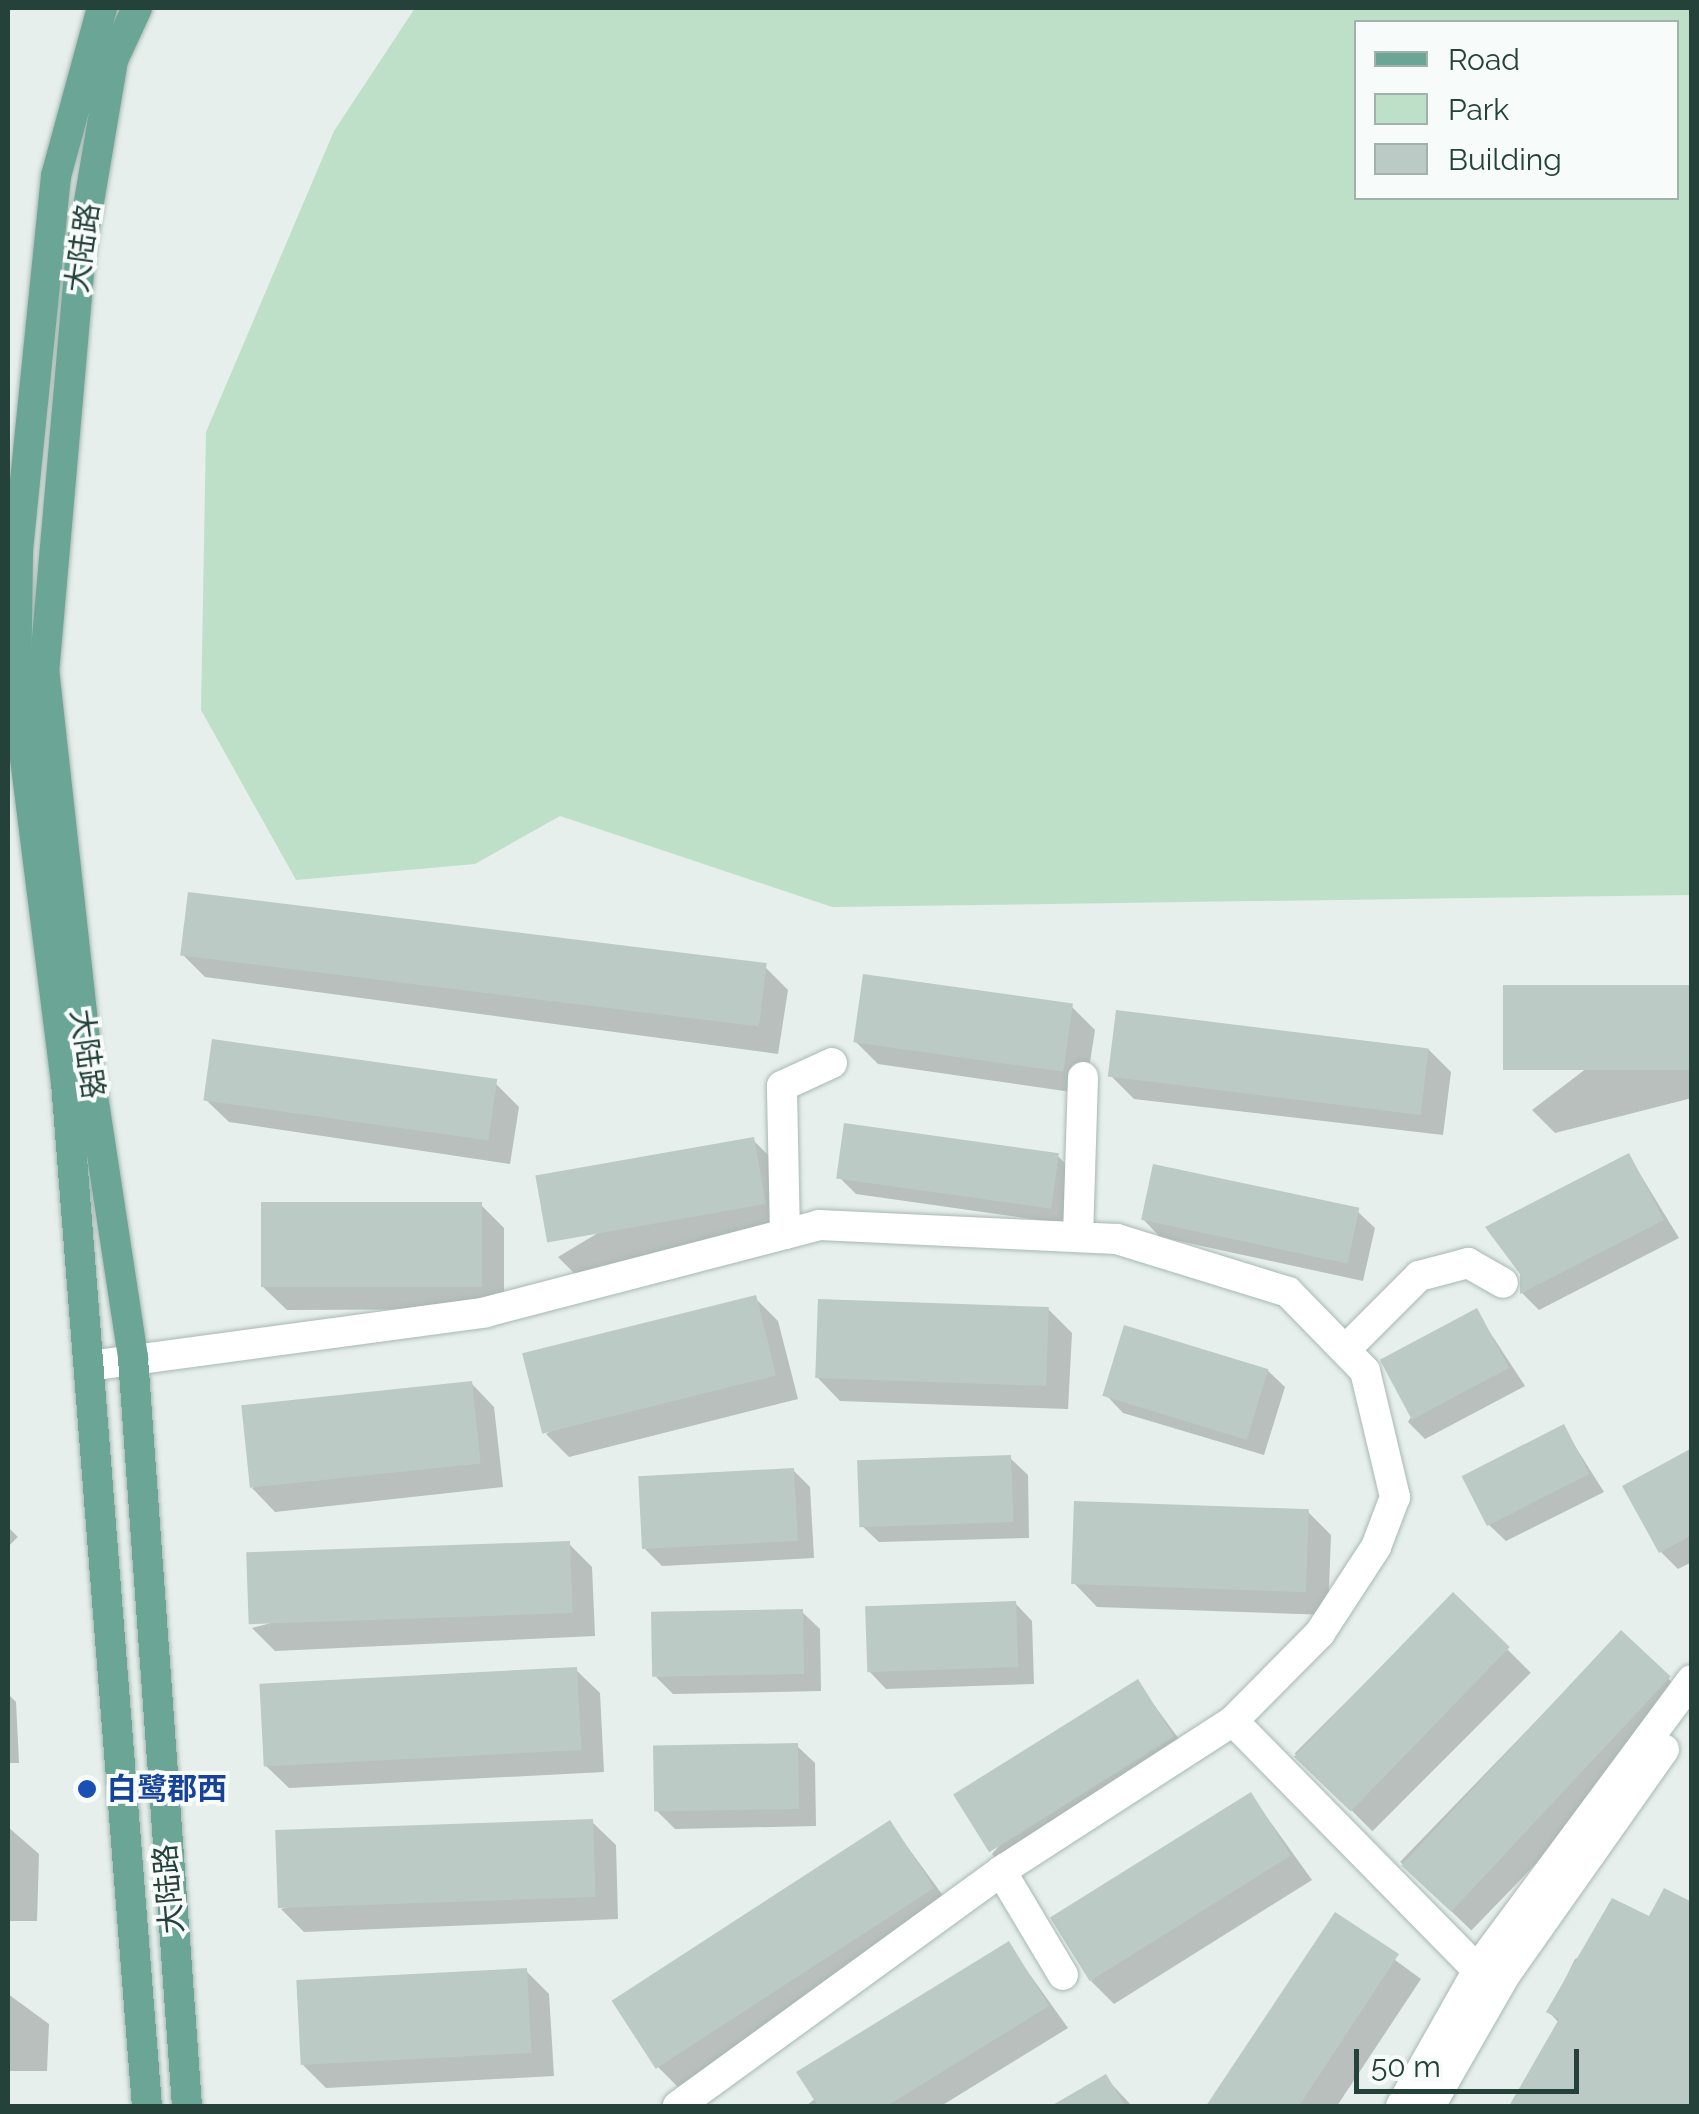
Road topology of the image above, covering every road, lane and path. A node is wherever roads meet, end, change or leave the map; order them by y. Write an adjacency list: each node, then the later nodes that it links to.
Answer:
1 (102, 8): 3 (main road, 大陆路)
2 (137, 8): 3 (main road, 大陆路)
3 (24, 551): 4 (main road, 大陆路); 5 (main road, 大陆路)
4 (47, 588): 5 (street); 12 (main road, 大陆路)
5 (12, 591): 13 (main road, 大陆路)
6 (832, 1062): 8 (street)
7 (1083, 1076): 9 (street)
8 (785, 1234): 9 (street); 12 (street)
9 (1078, 1237): 11 (street)
10 (1503, 1283): 11 (street)
11 (1344, 1350): 16 (street)
12 (133, 1358): 13 (street); 21 (main road, 大陆路)
13 (89, 1366): 20 (main road, 大陆路)
14 (1692, 1680): 18 (street)
15 (1692, 1712): 24 (street)
16 (1233, 1722): 17 (street); 18 (street)
17 (1001, 1871): 19 (street); 22 (street)
18 (1478, 1970): 23 (street)
19 (1063, 1975)
20 (147, 2106)
21 (187, 2106)
22 (678, 2106)
23 (1400, 2106)
24 (1430, 2106)

